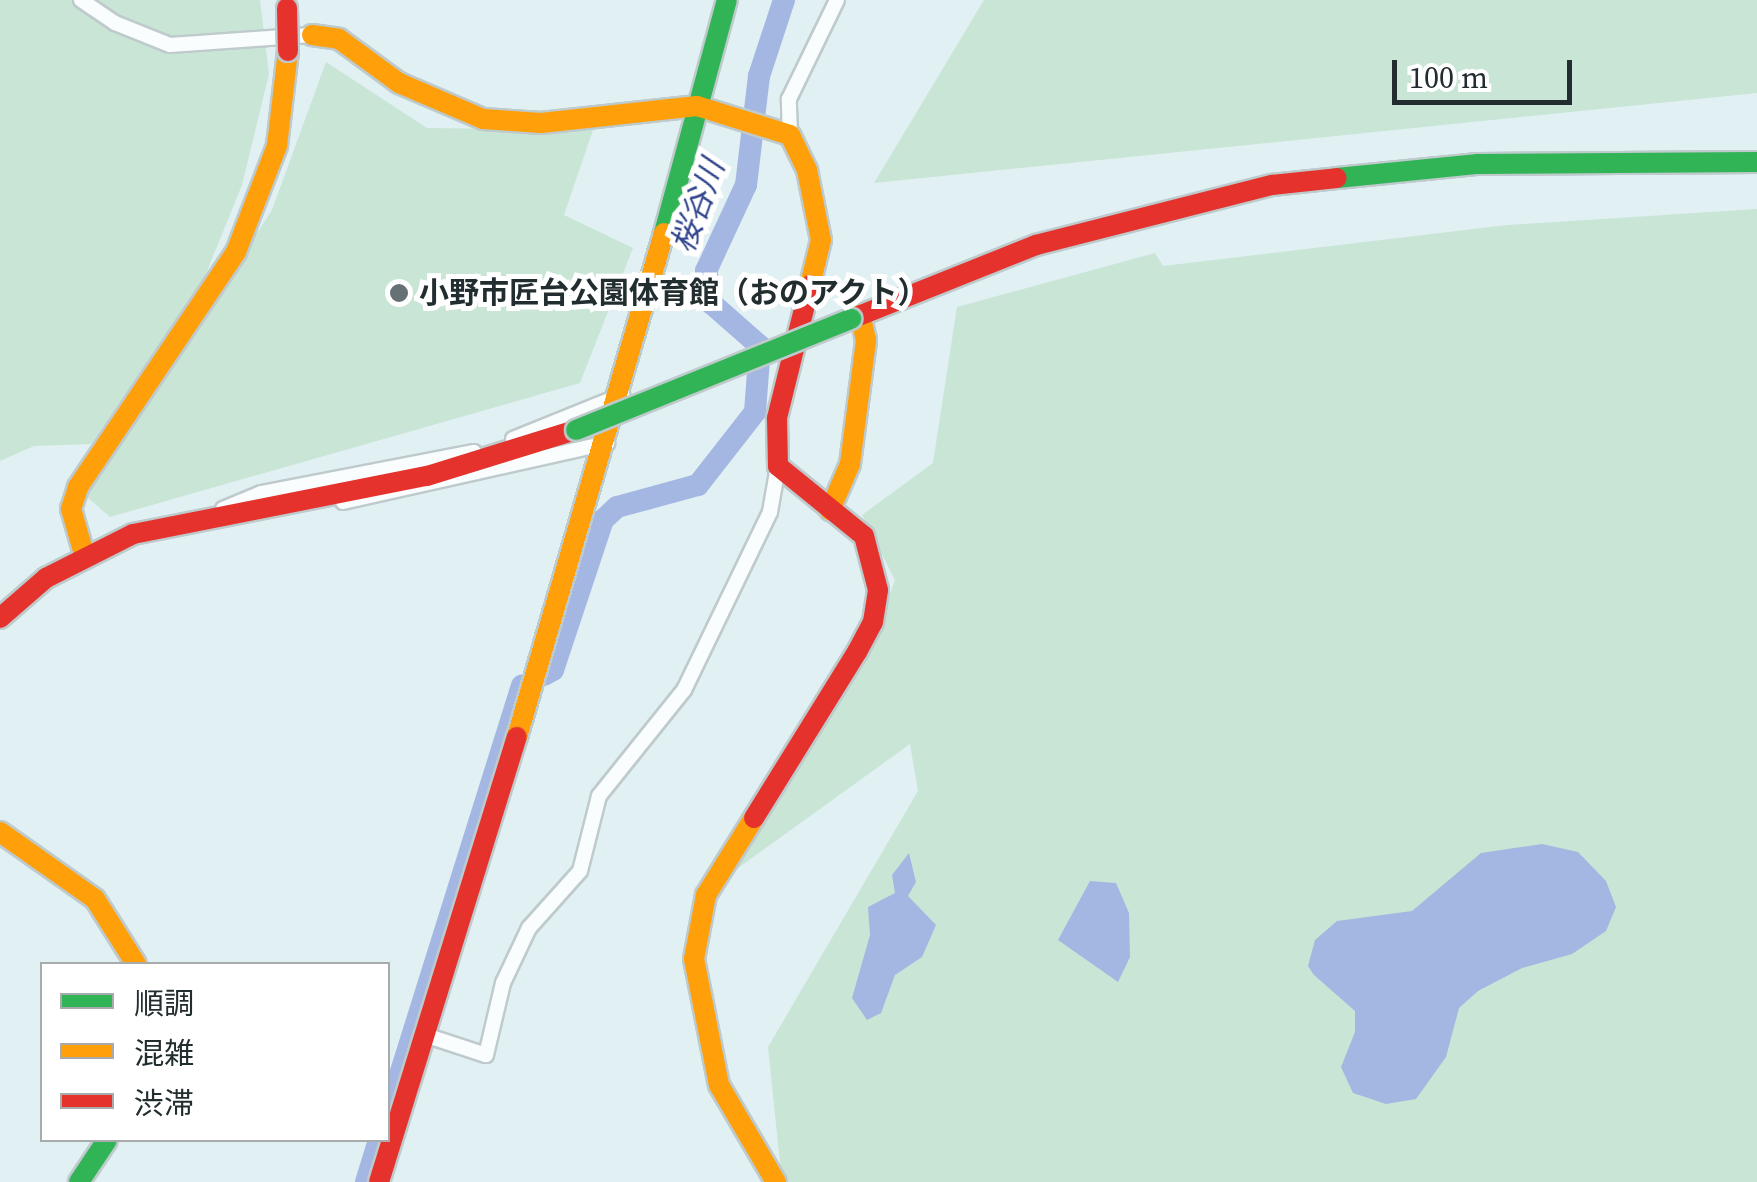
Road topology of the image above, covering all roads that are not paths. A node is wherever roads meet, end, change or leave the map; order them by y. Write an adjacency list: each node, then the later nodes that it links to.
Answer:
1 (82, 0): 5 (street)
2 (727, 0): 6 (street)
3 (836, 0): 7 (street)
4 (286, 4): 15 (street, bridge)
5 (312, 35): 6 (street)
6 (697, 106): 7 (street); 10 (street)
7 (790, 135): 12 (street)
8 (1757, 162): 9 (street)
9 (856, 317): 13 (street); 14 (street, bridge)
10 (622, 395): 11 (street); 14 (street)
11 (608, 443): 14 (street); 19 (street)
12 (778, 466): 13 (street); 19 (street)
13 (830, 510): 23 (street)
14 (208, 516): 15 (street)
15 (84, 554): 16 (street)
16 (0, 618)
17 (0, 832): 18 (street)
18 (135, 962)
19 (424, 1035): 22 (street)
20 (107, 1142): 21 (street)
21 (79, 1182)
22 (380, 1182)
23 (776, 1182)

